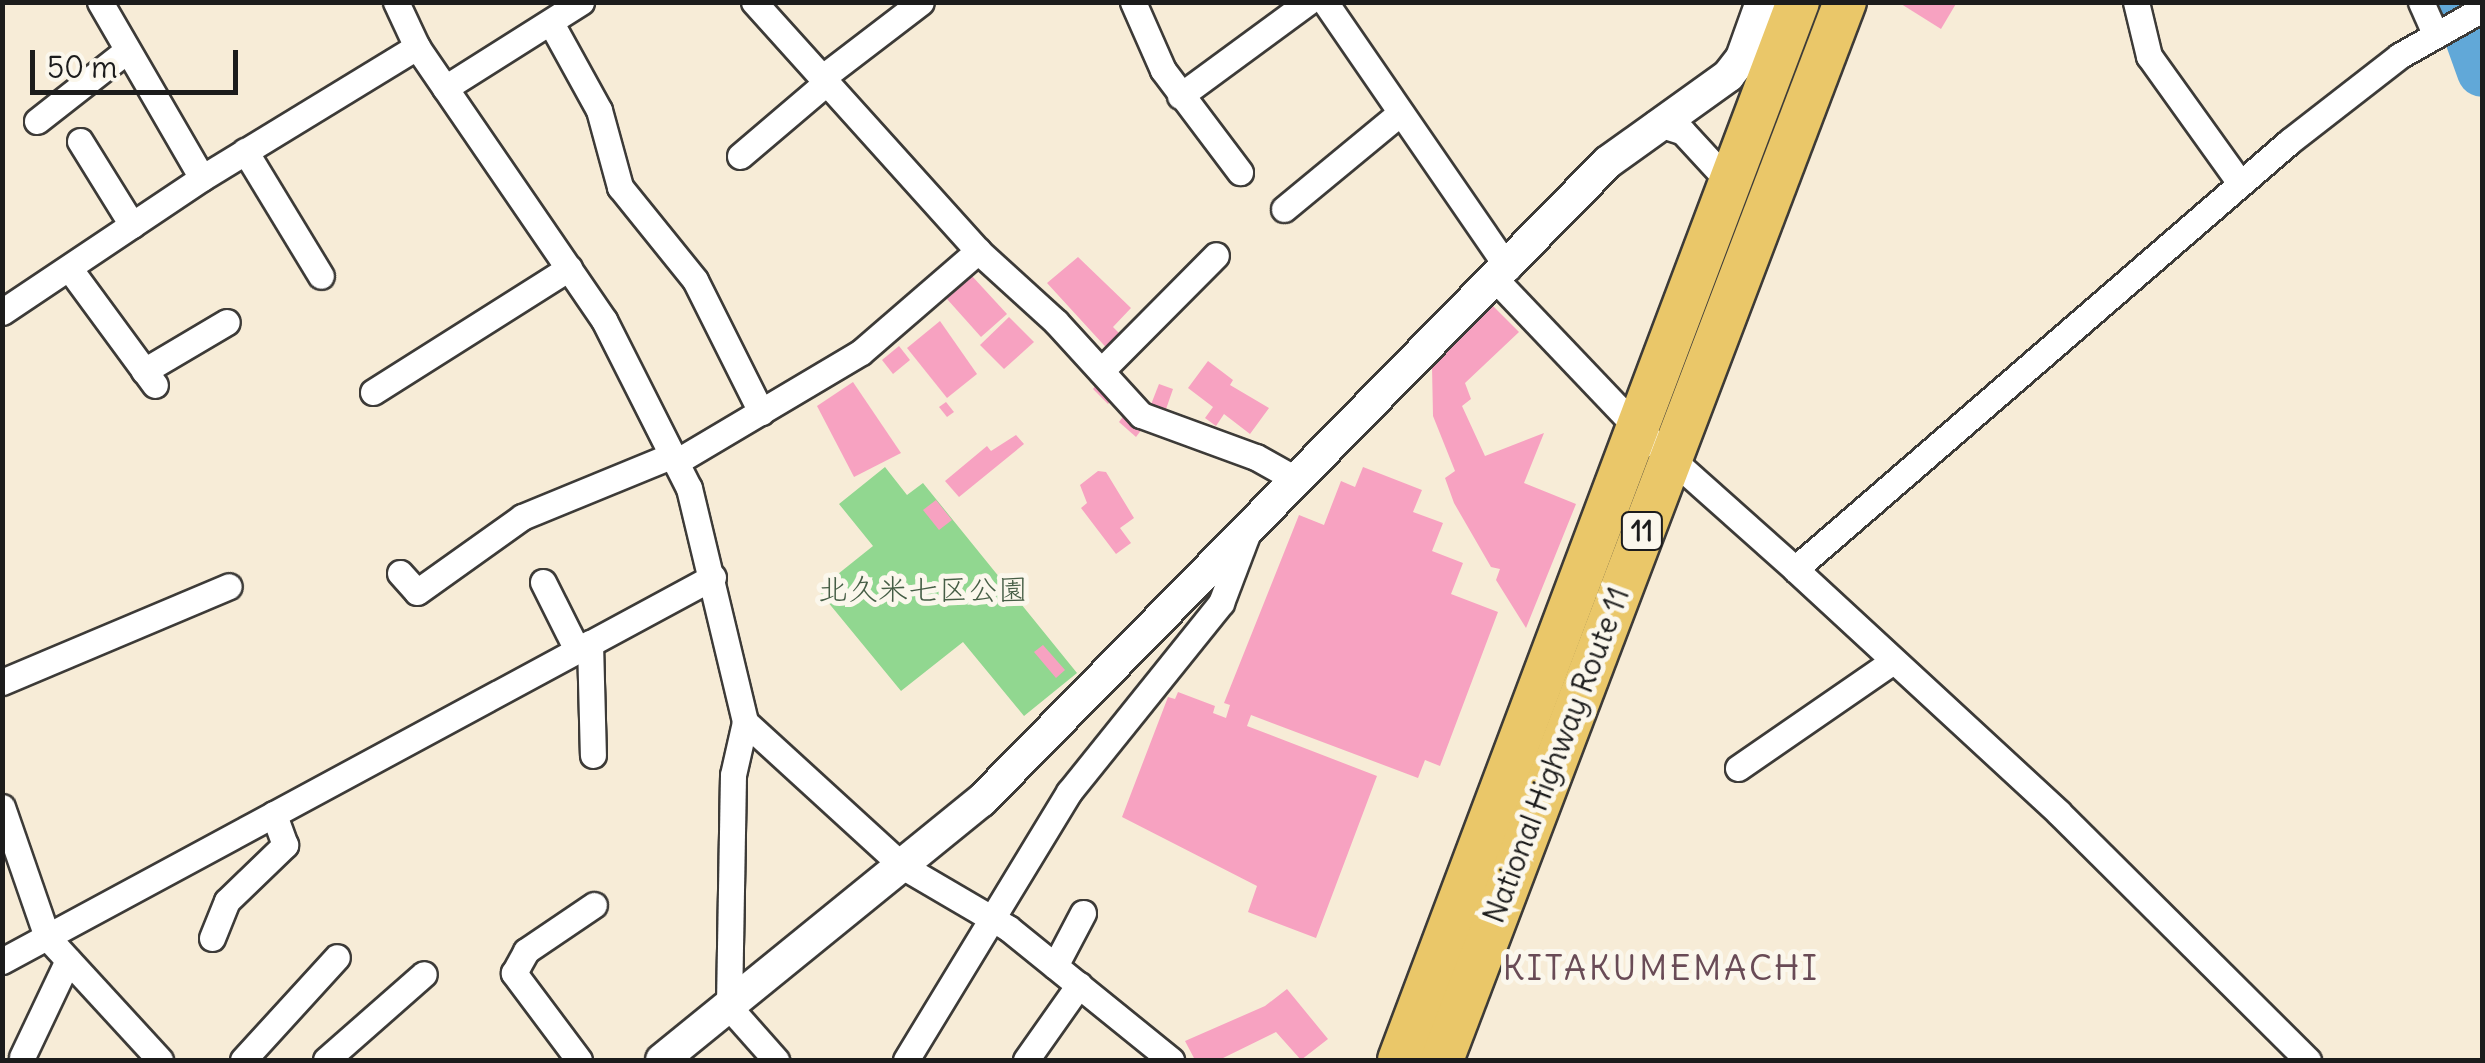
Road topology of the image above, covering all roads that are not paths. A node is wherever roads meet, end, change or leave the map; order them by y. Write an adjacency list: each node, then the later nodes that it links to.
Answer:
1 (100, 2): 18 (street)
2 (396, 2): 17 (street)
3 (580, 2): 15 (street)
4 (754, 2): 19 (street)
5 (921, 2): 19 (street)
6 (1133, 2): 21 (street)
7 (1308, 2): 21 (street)
8 (1325, 2): 22 (street)
9 (1762, 2): 24 (street)
10 (1798, 2): 30 (highway, National Highway Route 11 / 11)
11 (1845, 2): 46 (highway, National Highway Route 11 / 11)
12 (2136, 2): 31 (street)
13 (2421, 2): 16 (street)
14 (2480, 8): 16 (street)
15 (551, 22): 20 (street); 44 (street)
16 (2439, 33): 31 (street)
17 (417, 47): 20 (street); 26 (street)
18 (125, 52): 23 (street); 29 (street)
19 (825, 79): 27 (street); 34 (street)
20 (445, 88): 37 (street)
21 (1180, 96): 28 (street)
22 (1400, 113): 32 (street); 38 (street)
23 (37, 122)
24 (1656, 123): 30 (street); 38 (street)
25 (80, 140): 33 (street)
26 (245, 152): 29 (street); 39 (street)
27 (740, 156)
28 (1240, 172)
29 (202, 178): 33 (street)
30 (1731, 184): 45 (highway, National Highway Route 11 / 11)
31 (2240, 184): 50 (street)
32 (1284, 209)
33 (132, 225): 36 (street)
34 (978, 250): 42 (street); 44 (street)
35 (1216, 255): 42 (street)
36 (69, 268): 40 (street); 41 (street)
37 (570, 268): 43 (street); 47 (street)
38 (1502, 274): 45 (street); 48 (street)
39 (321, 276)
40 (2, 312)
41 (226, 322)
42 (1102, 371): 48 (street)
43 (373, 392)
44 (762, 412): 47 (street)
45 (1638, 428): 46 (street); 86 (highway, National Highway Route 11 / 11)
46 (1670, 456): 50 (street); 87 (highway, National Highway Route 11 / 11)
47 (674, 458): 51 (street); 52 (street)
48 (1298, 480): 49 (street)
49 (1250, 528): 63 (street); 66 (street)
50 (1795, 569): 56 (street)
51 (400, 573)
52 (713, 577): 55 (street); 58 (street)
53 (543, 582): 55 (street)
54 (229, 586): 57 (street)
55 (584, 647): 59 (street); 62 (street)
56 (1893, 662): 60 (street); 88 (street)
57 (2, 682)
58 (745, 722): 63 (street); 75 (street)
59 (593, 756)
60 (1738, 768)
61 (2, 807): 67 (street)
62 (274, 814): 67 (street); 68 (street)
63 (904, 868): 66 (street); 75 (street)
64 (594, 905): 80 (street)
65 (1083, 913): 72 (street)
66 (990, 918): 72 (street); 83 (street)
67 (47, 937): 70 (street); 71 (street)
68 (212, 938)
69 (337, 957): 78 (street)
70 (68, 960): 76 (street); 77 (street)
71 (2, 962)
72 (1055, 966): 74 (street)
73 (424, 974): 79 (street)
74 (1079, 986): 84 (street); 85 (street)
75 (729, 1007): 81 (street); 82 (street)
76 (22, 1057)
77 (160, 1060)
78 (243, 1060)
79 (326, 1060)
80 (579, 1060)
81 (662, 1060)
82 (776, 1060)
83 (906, 1060)
84 (1026, 1060)
85 (1170, 1060)
86 (1400, 1060)
87 (1442, 1060)
88 (2308, 1060)

